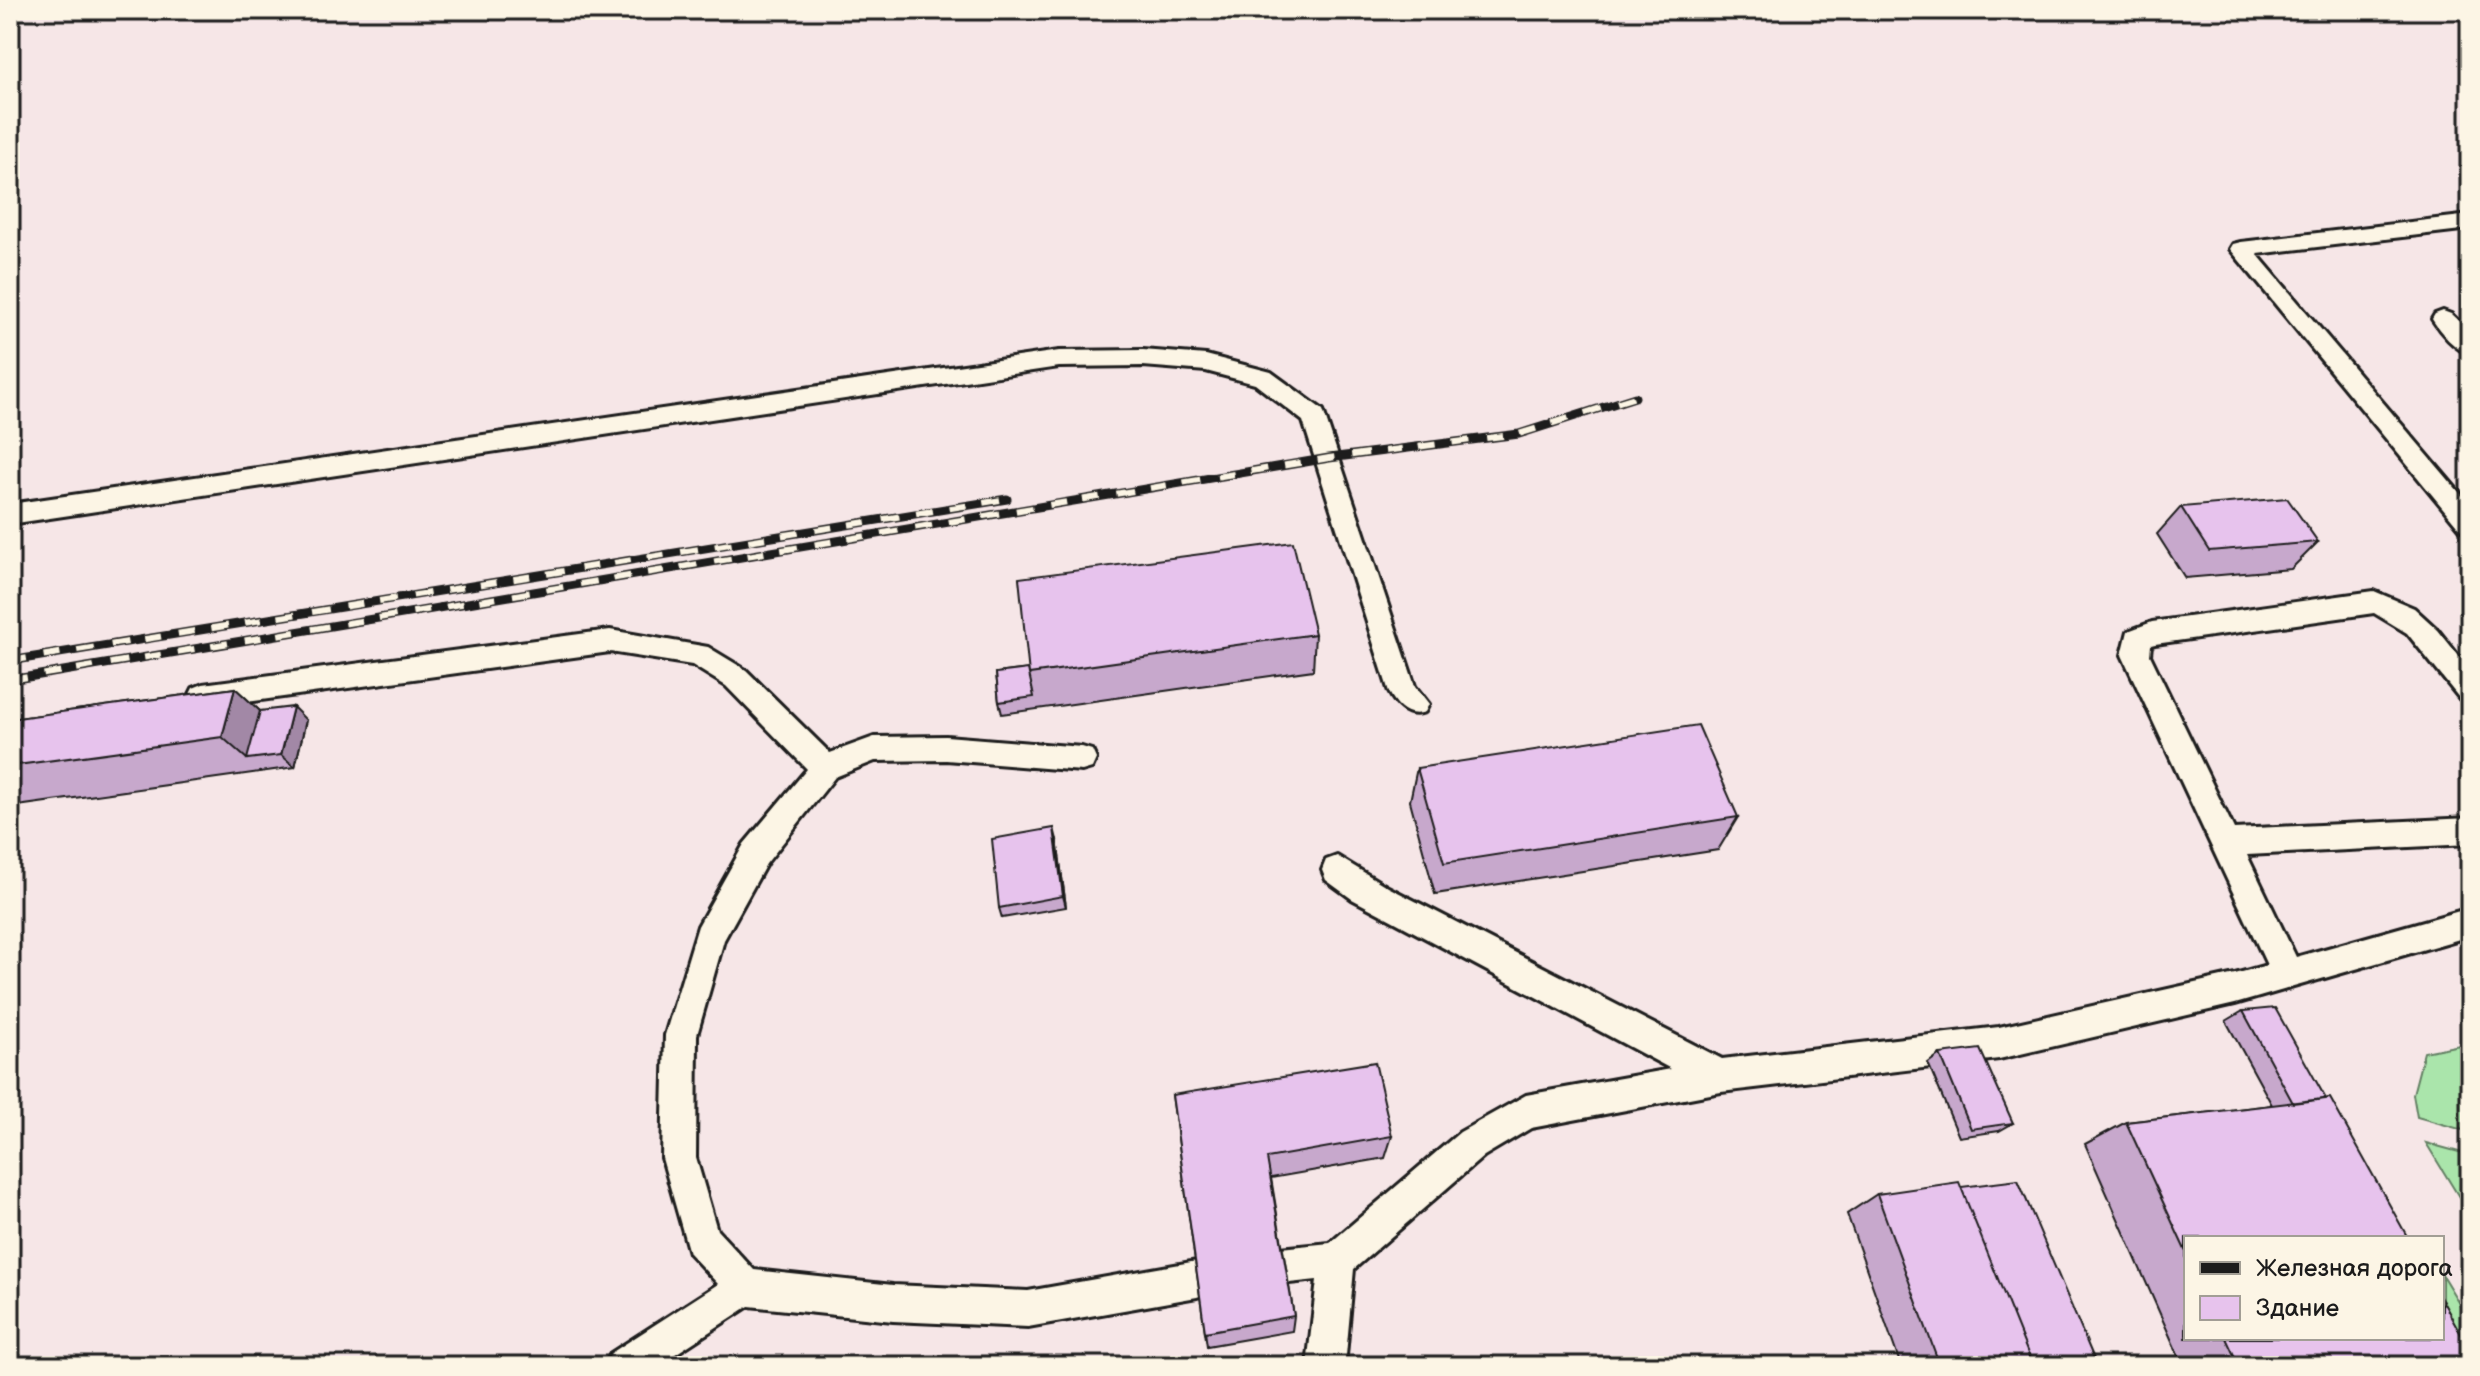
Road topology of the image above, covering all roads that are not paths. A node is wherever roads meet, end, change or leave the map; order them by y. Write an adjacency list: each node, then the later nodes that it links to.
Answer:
1 (2470, 222): 5 (lane)
2 (2443, 319): 3 (lane)
3 (2470, 346)
4 (10, 514): 8 (lane)
5 (2470, 523)
6 (2470, 691): 12 (lane)
7 (181, 699): 10 (lane)
8 (1415, 704)
9 (1082, 759): 10 (lane)
10 (825, 768): 20 (lane)
11 (2470, 831): 12 (lane)
12 (2225, 843): 15 (lane)
13 (1337, 870): 16 (lane)
14 (2470, 922): 15 (lane)
15 (2287, 972): 16 (lane)
16 (1721, 1076): 17 (lane)
17 (1337, 1260): 18 (lane); 22 (lane)
18 (1280, 1266)
19 (1197, 1279): 20 (lane)
20 (745, 1287): 21 (lane)
21 (624, 1366)
22 (1326, 1366)

